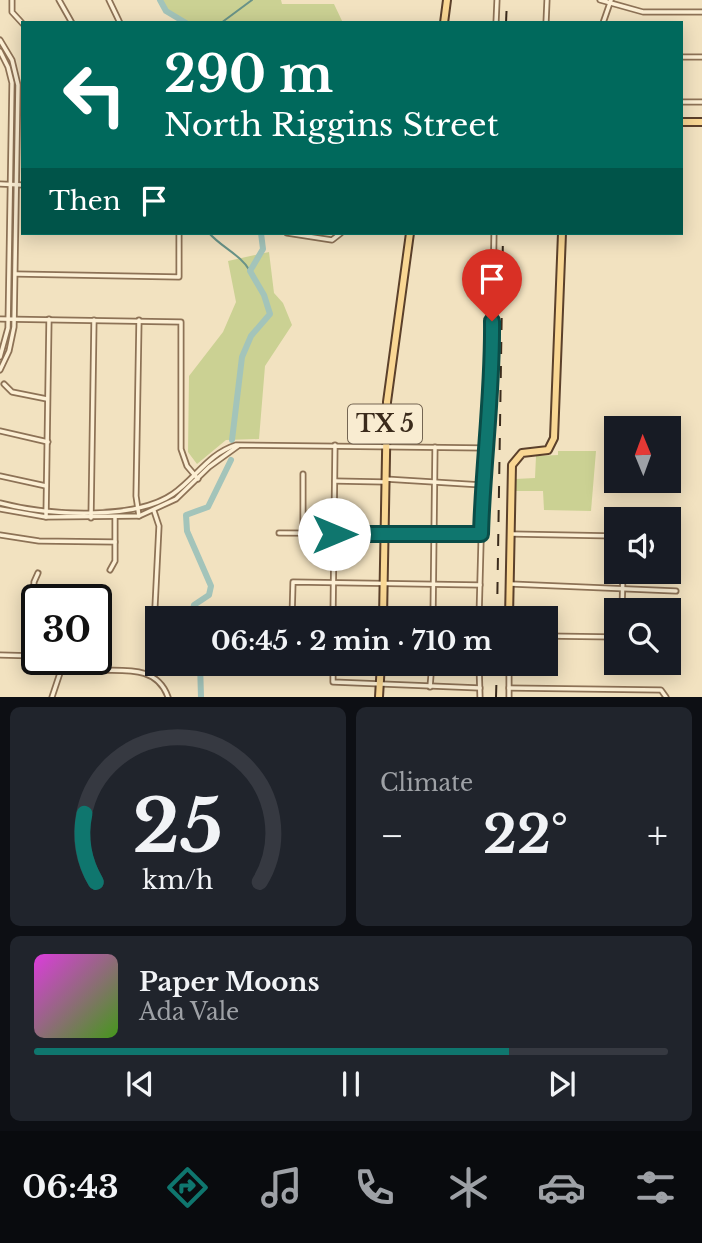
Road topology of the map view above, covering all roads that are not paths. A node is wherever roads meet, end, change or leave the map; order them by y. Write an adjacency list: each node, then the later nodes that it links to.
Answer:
1 (12, 0): 16 (street)
2 (59, 0): 10 (street)
3 (109, 0): 11 (street)
4 (447, 0): 12 (main road)
5 (497, 0): 13 (street)
6 (547, 0): 14 (street)
7 (600, 0): 8 (street)
8 (610, 2): 9 (street); 15 (street)
9 (702, 12)
10 (71, 21)
11 (119, 21)
12 (444, 21)
13 (496, 21)
14 (546, 21)
15 (604, 21)
16 (21, 22)
17 (0, 40): 27 (street)
18 (0, 51): 26 (street)
19 (683, 57): 20 (street)
20 (702, 57)
21 (683, 102): 22 (street)
22 (702, 102)
23 (683, 122): 24 (main road)
24 (702, 122)
25 (0, 184): 26 (street)
26 (10, 184): 27 (street); 39 (street)
27 (17, 185): 28 (street); 29 (street)
28 (21, 185)
29 (16, 229): 30 (street); 37 (street)
30 (21, 229)
31 (179, 235): 37 (street)
32 (309, 235): 33 (street)
33 (338, 235)
34 (410, 235): 52 (main road, TX 5)
35 (494, 235): 54 (street)
36 (562, 235): 81 (main road)
37 (16, 274): 40 (street)
38 (0, 319): 39 (street)
39 (8, 319): 40 (street); 44 (street)
40 (14, 319): 41 (street); 45 (street)
41 (49, 319): 42 (street); 47 (street)
42 (94, 320): 43 (street); 69 (street)
43 (139, 320): 55 (street); 66 (street)
44 (0, 357)
45 (0, 370)
46 (4, 384): 47 (street)
47 (47, 398): 49 (street)
48 (0, 431): 49 (street)
49 (47, 442): 62 (street)
50 (243, 444): 51 (street); 55 (street); 58 (street)
51 (335, 445): 52 (street); 59 (street)
52 (386, 445): 53 (street); 60 (main road, TX 5)
53 (435, 447): 54 (street); 61 (street)
54 (485, 448): 63 (street)
55 (193, 474): 58 (street); 66 (street)
56 (303, 474): 76 (street)
57 (0, 477): 62 (street)
58 (198, 479): 68 (street)
59 (335, 481): 60 (street); 77 (street)
60 (385, 481): 61 (street); 78 (main road, TX 5)
61 (435, 483): 63 (street); 79 (street)
62 (46, 485): 67 (street)
63 (482, 485): 80 (street)
64 (0, 502): 67 (street)
65 (0, 509): 72 (street)
66 (138, 509): 70 (street); 71 (street)
67 (46, 510): 69 (street); 72 (street)
68 (154, 510): 71 (street); 97 (street)
69 (91, 511): 70 (street); 73 (street)
70 (116, 511): 74 (street)
71 (139, 516): 74 (street)
72 (46, 517): 73 (street)
73 (91, 517): 74 (street)
74 (116, 518): 84 (street)
75 (279, 533): 76 (street)
76 (303, 533): 77 (street)
77 (334, 534): 78 (street); 87 (street)
78 (385, 534): 79 (street); 89 (main road, TX 5)
79 (434, 534): 80 (street); 90 (street)
80 (481, 534): 93 (street)
81 (510, 534): 83 (street); 91 (main road)
82 (0, 535): 84 (street)
83 (604, 536)
84 (115, 542): 85 (street)
85 (110, 570)
86 (38, 573): 88 (street)
87 (334, 583): 89 (street); 98 (street); 99 (street)
88 (34, 584)
89 (384, 584): 90 (street); 100 (main road, TX 5)
90 (433, 584): 93 (street); 101 (street)
91 (509, 584): 94 (street); 103 (main road)
92 (622, 584): 94 (street)
93 (480, 585): 102 (street)
94 (622, 587): 95 (street); 96 (street)
95 (676, 591)
96 (622, 598)
97 (155, 606)
98 (292, 606)
99 (333, 606)
100 (383, 606)
101 (433, 606)
102 (480, 606)
103 (509, 606)
104 (558, 636): 105 (street)
105 (604, 637)
106 (0, 655): 107 (street)
107 (21, 656)
108 (112, 670): 121 (street)
109 (59, 675): 120 (street)
110 (333, 676): 115 (street)
111 (380, 676): 115 (main road)
112 (431, 676): 116 (street)
113 (480, 676): 117 (street)
114 (509, 676): 118 (street)
115 (380, 684): 116 (street); 122 (main road)
116 (430, 687): 117 (street)
117 (480, 688): 123 (street)
118 (509, 688): 119 (street); 124 (street)
119 (614, 690): 125 (street); 126 (street)
120 (52, 697)
121 (168, 697)
122 (379, 697)
123 (480, 697)
124 (509, 697)
125 (614, 697)
126 (666, 697)

